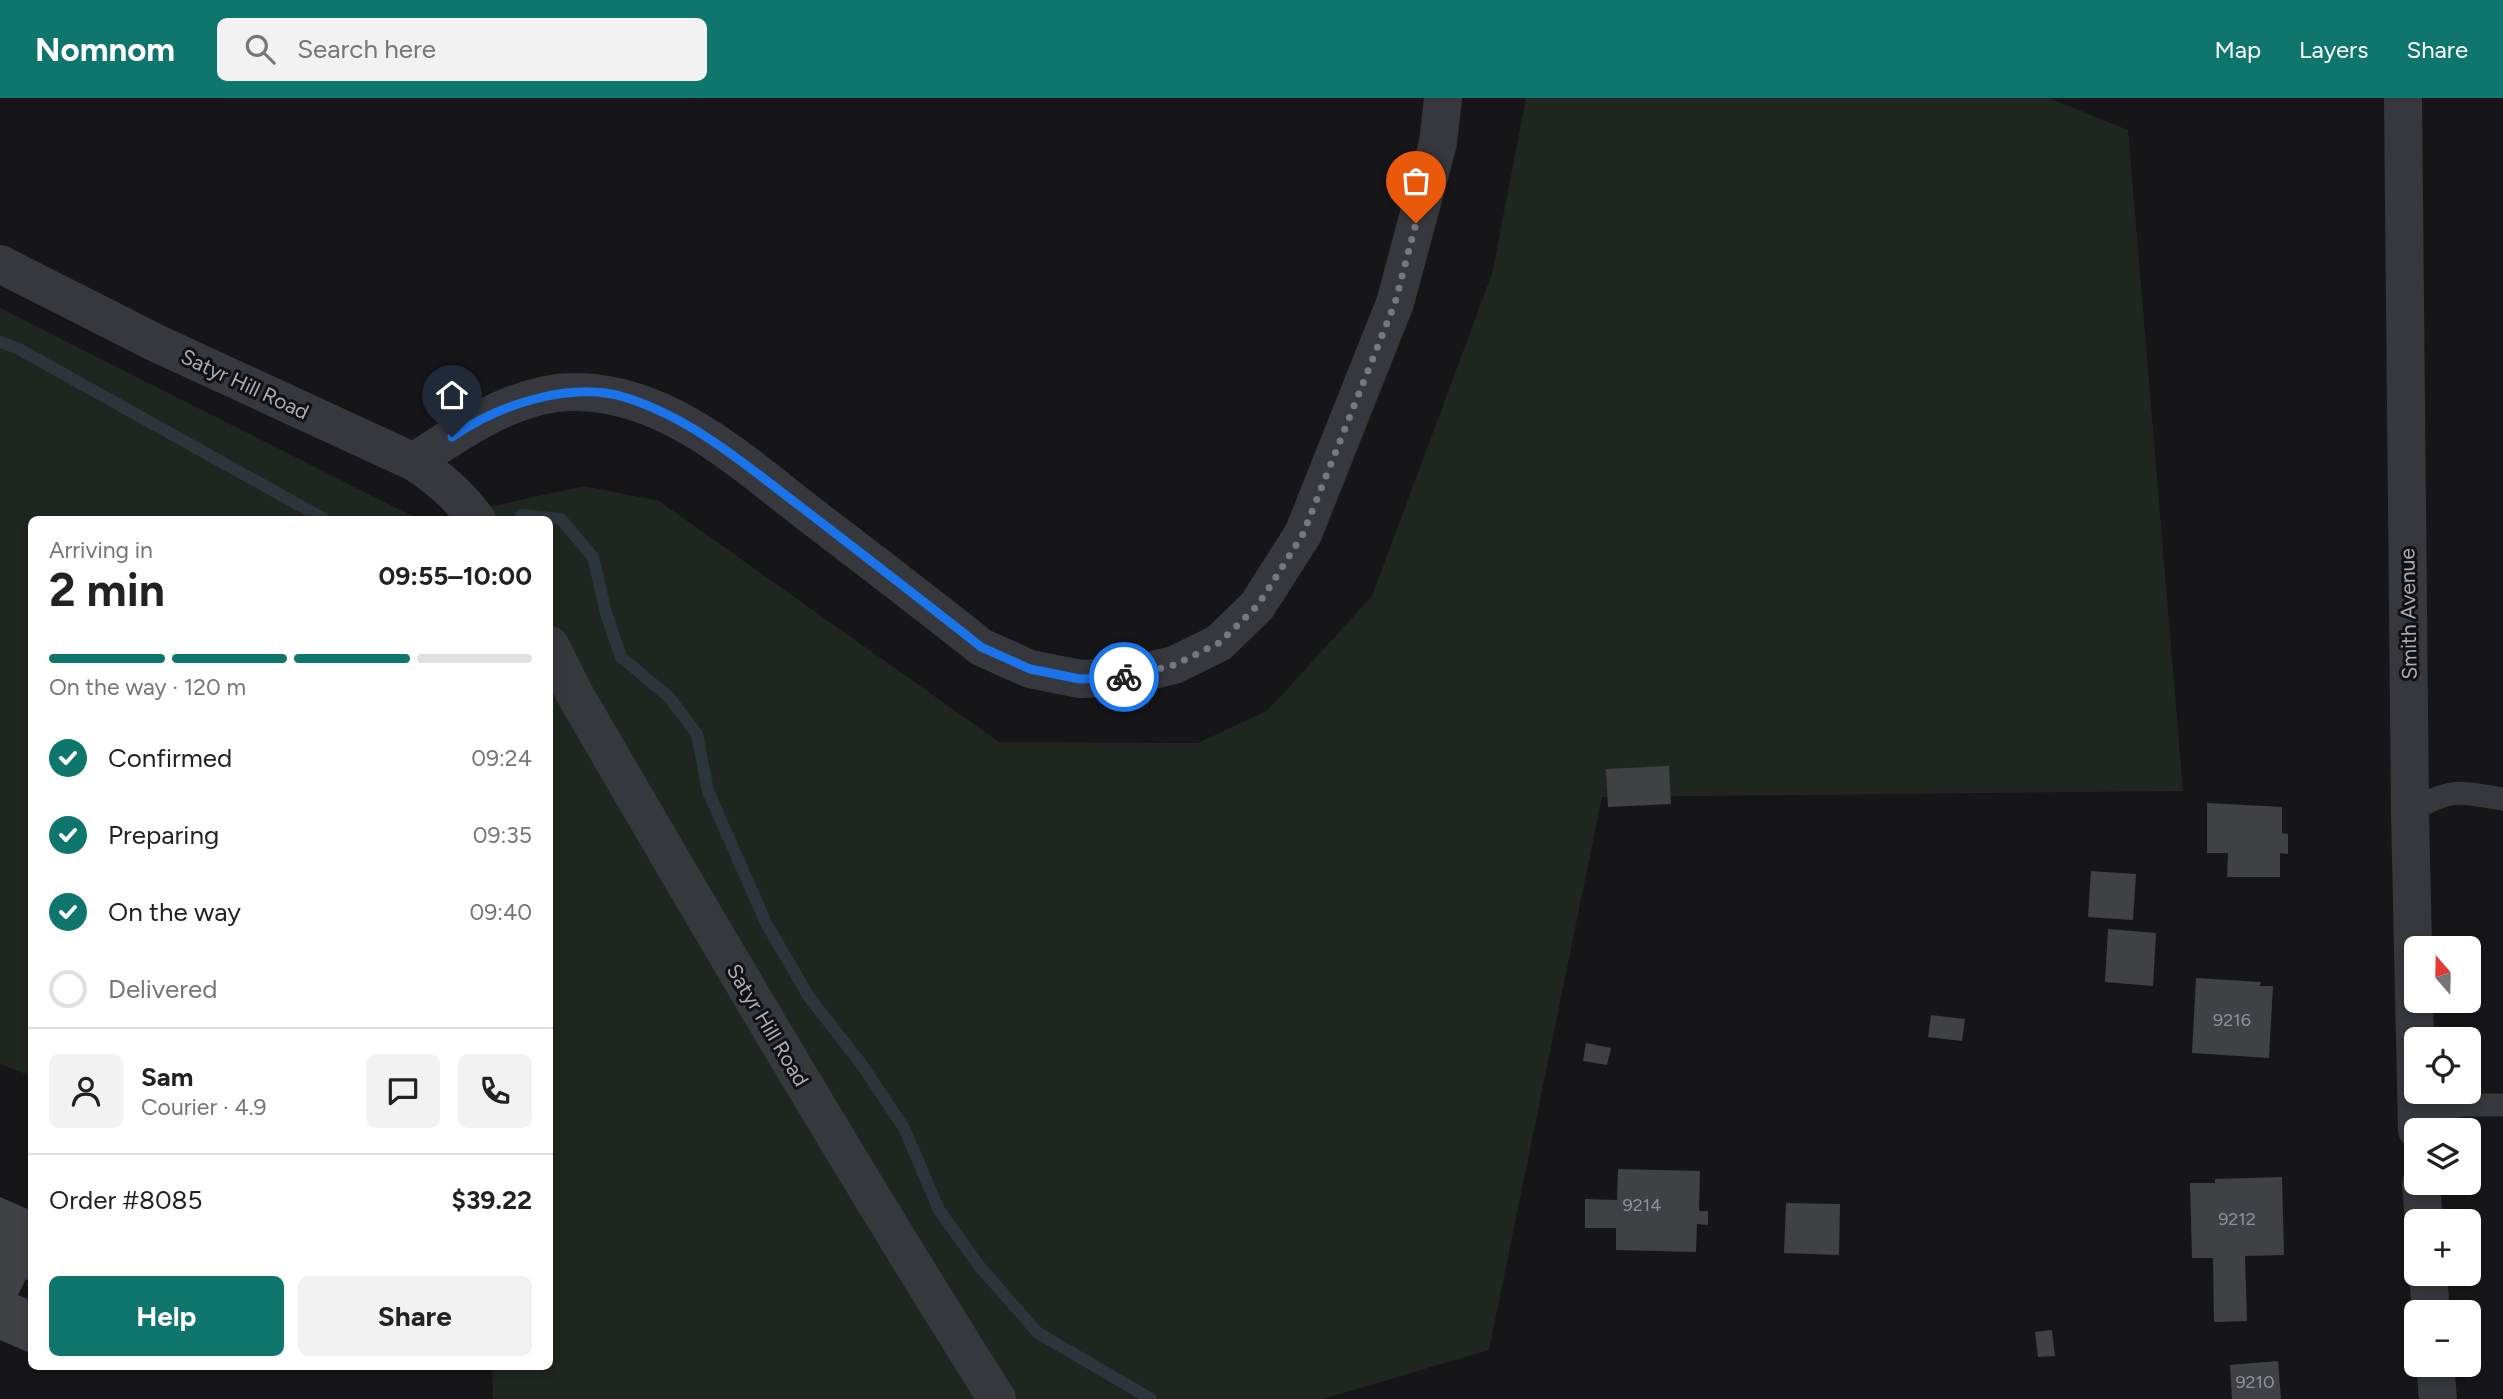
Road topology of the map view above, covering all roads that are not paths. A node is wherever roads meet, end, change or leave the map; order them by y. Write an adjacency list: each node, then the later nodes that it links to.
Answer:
1 (1443, 98): 4 (street)
2 (2403, 98): 8 (street, Smith Avenue)
3 (0, 264): 4 (street, Satyr Hill Road)
4 (414, 462): 5 (street, Satyr Hill Road)
5 (473, 514)
6 (553, 651): 13 (street, Satyr Hill Road)
7 (2503, 799): 8 (lane)
8 (2410, 812): 10 (street, Smith Avenue)
9 (2503, 1105): 11 (lane)
10 (2416, 1118)
11 (2425, 1118)
12 (2436, 1377): 14 (street)
13 (997, 1399)
14 (2438, 1399)

